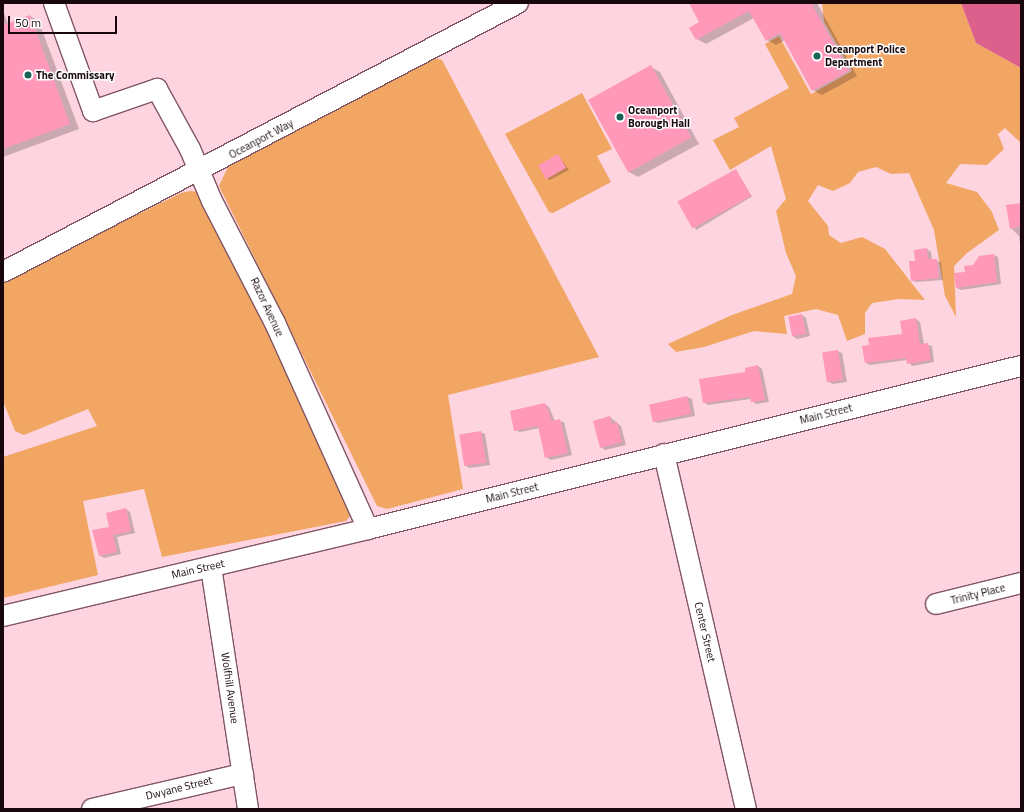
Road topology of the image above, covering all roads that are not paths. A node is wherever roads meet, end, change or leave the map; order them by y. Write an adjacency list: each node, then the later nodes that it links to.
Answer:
1 (54, 3): 3 (street, Razor Avenue)
2 (518, 3): 3 (street, Oceanport Way)
3 (198, 172): 4 (street, Oceanport Way); 7 (street, Razor Avenue)
4 (3, 272)
5 (1021, 366): 6 (street, Main Street)
6 (664, 454): 7 (street, Main Street); 15 (street, Center Street)
7 (368, 530): 8 (street, Main Street)
8 (211, 567): 11 (street, Main Street); 12 (street, Wolfhill Avenue)
9 (1021, 583): 10 (street, Trinity Place)
10 (936, 604)
11 (3, 616)
12 (243, 774): 13 (street, Dwyane Street); 14 (street, Wolfhill Avenue)
13 (92, 809)
14 (248, 809)
15 (746, 809)

